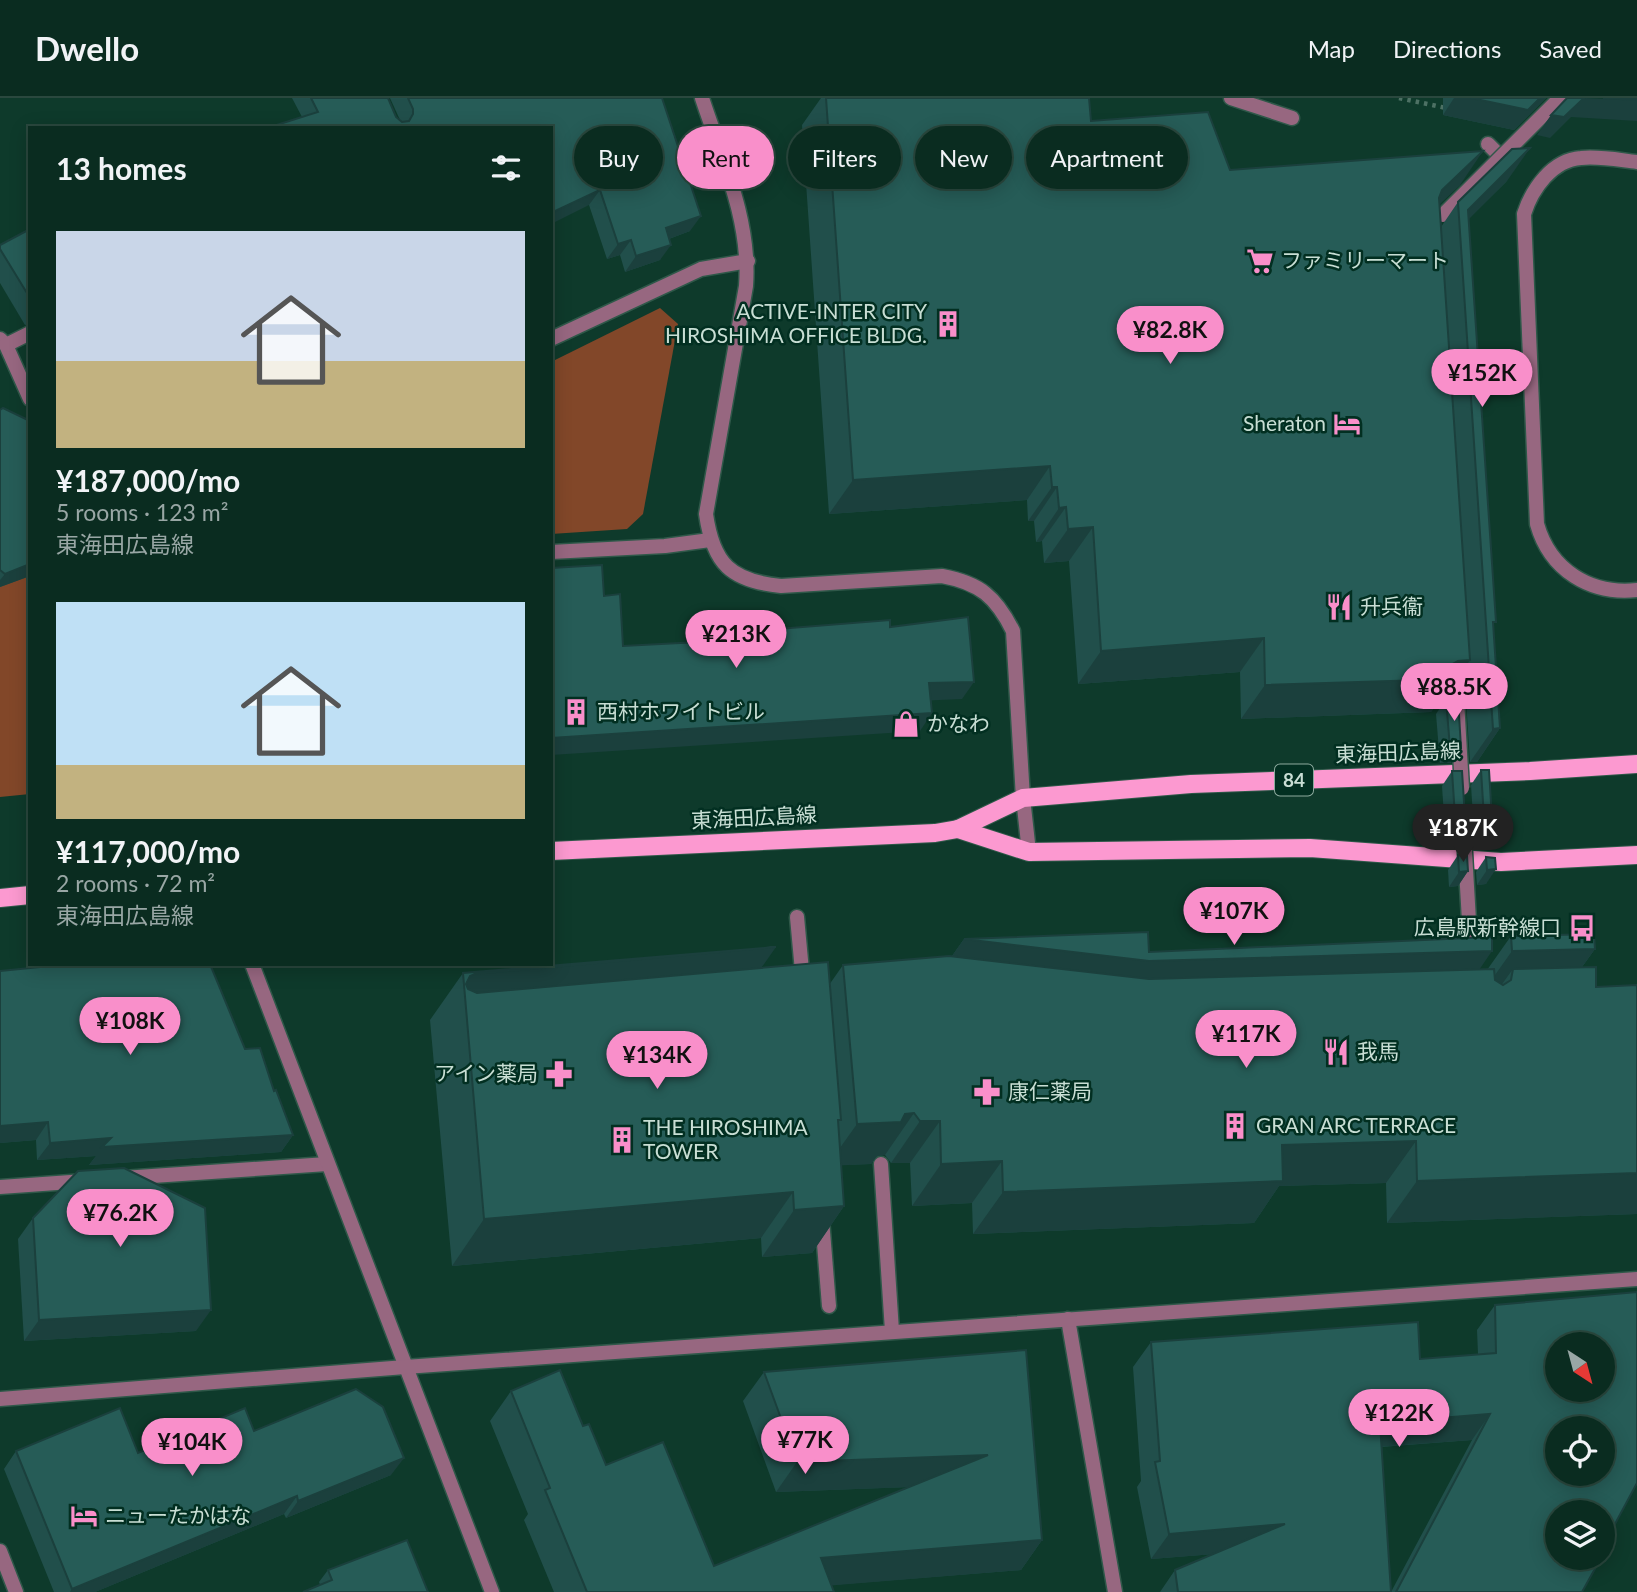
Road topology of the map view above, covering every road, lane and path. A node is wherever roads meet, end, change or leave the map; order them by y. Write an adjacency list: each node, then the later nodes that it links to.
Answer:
1 (702, 98): 10 (street)
2 (1231, 98): 5 (street)
3 (1399, 98): 6 (path)
4 (1560, 98): 7 (street, bridge)
5 (1292, 118)
6 (1488, 144): 7 (street)
7 (1502, 157): 9 (street, bridge)
8 (1637, 162): 17 (street)
9 (1434, 223)
10 (748, 261): 12 (street); 15 (street)
11 (28, 334): 13 (street)
12 (553, 338)
13 (3, 342): 14 (street)
14 (28, 395)
15 (710, 540): 16 (street); 20 (street)
16 (553, 552)
17 (1637, 590)
18 (1454, 656): 29 (street, bridge)
19 (1637, 764): 20 (main road, 東海田広島線 / 84)
20 (1023, 798): 21 (main road, 東海田広島線 / 84); 23 (street)
21 (958, 829): 22 (main road, 東海田広島線 / 84); 23 (main road, 東海田広島線 / 84)
22 (553, 851)
23 (1029, 852): 24 (main road, 東海田広島線 / 84)
24 (1637, 855)
25 (28, 895): 26 (main road)
26 (0, 898)
27 (797, 918): 30 (street)
28 (253, 966): 31 (street)
29 (1472, 974)
30 (804, 1001)
31 (327, 1164): 33 (street); 39 (street)
32 (881, 1164): 38 (street)
33 (0, 1187)
34 (821, 1209): 36 (street)
35 (1637, 1279): 37 (street)
36 (829, 1306)
37 (1068, 1319): 38 (street); 44 (street)
38 (892, 1331): 39 (street)
39 (405, 1367): 40 (street); 43 (street)
40 (0, 1399)
41 (0, 1551): 42 (street)
42 (16, 1592)
43 (492, 1592)
44 (1115, 1592)

